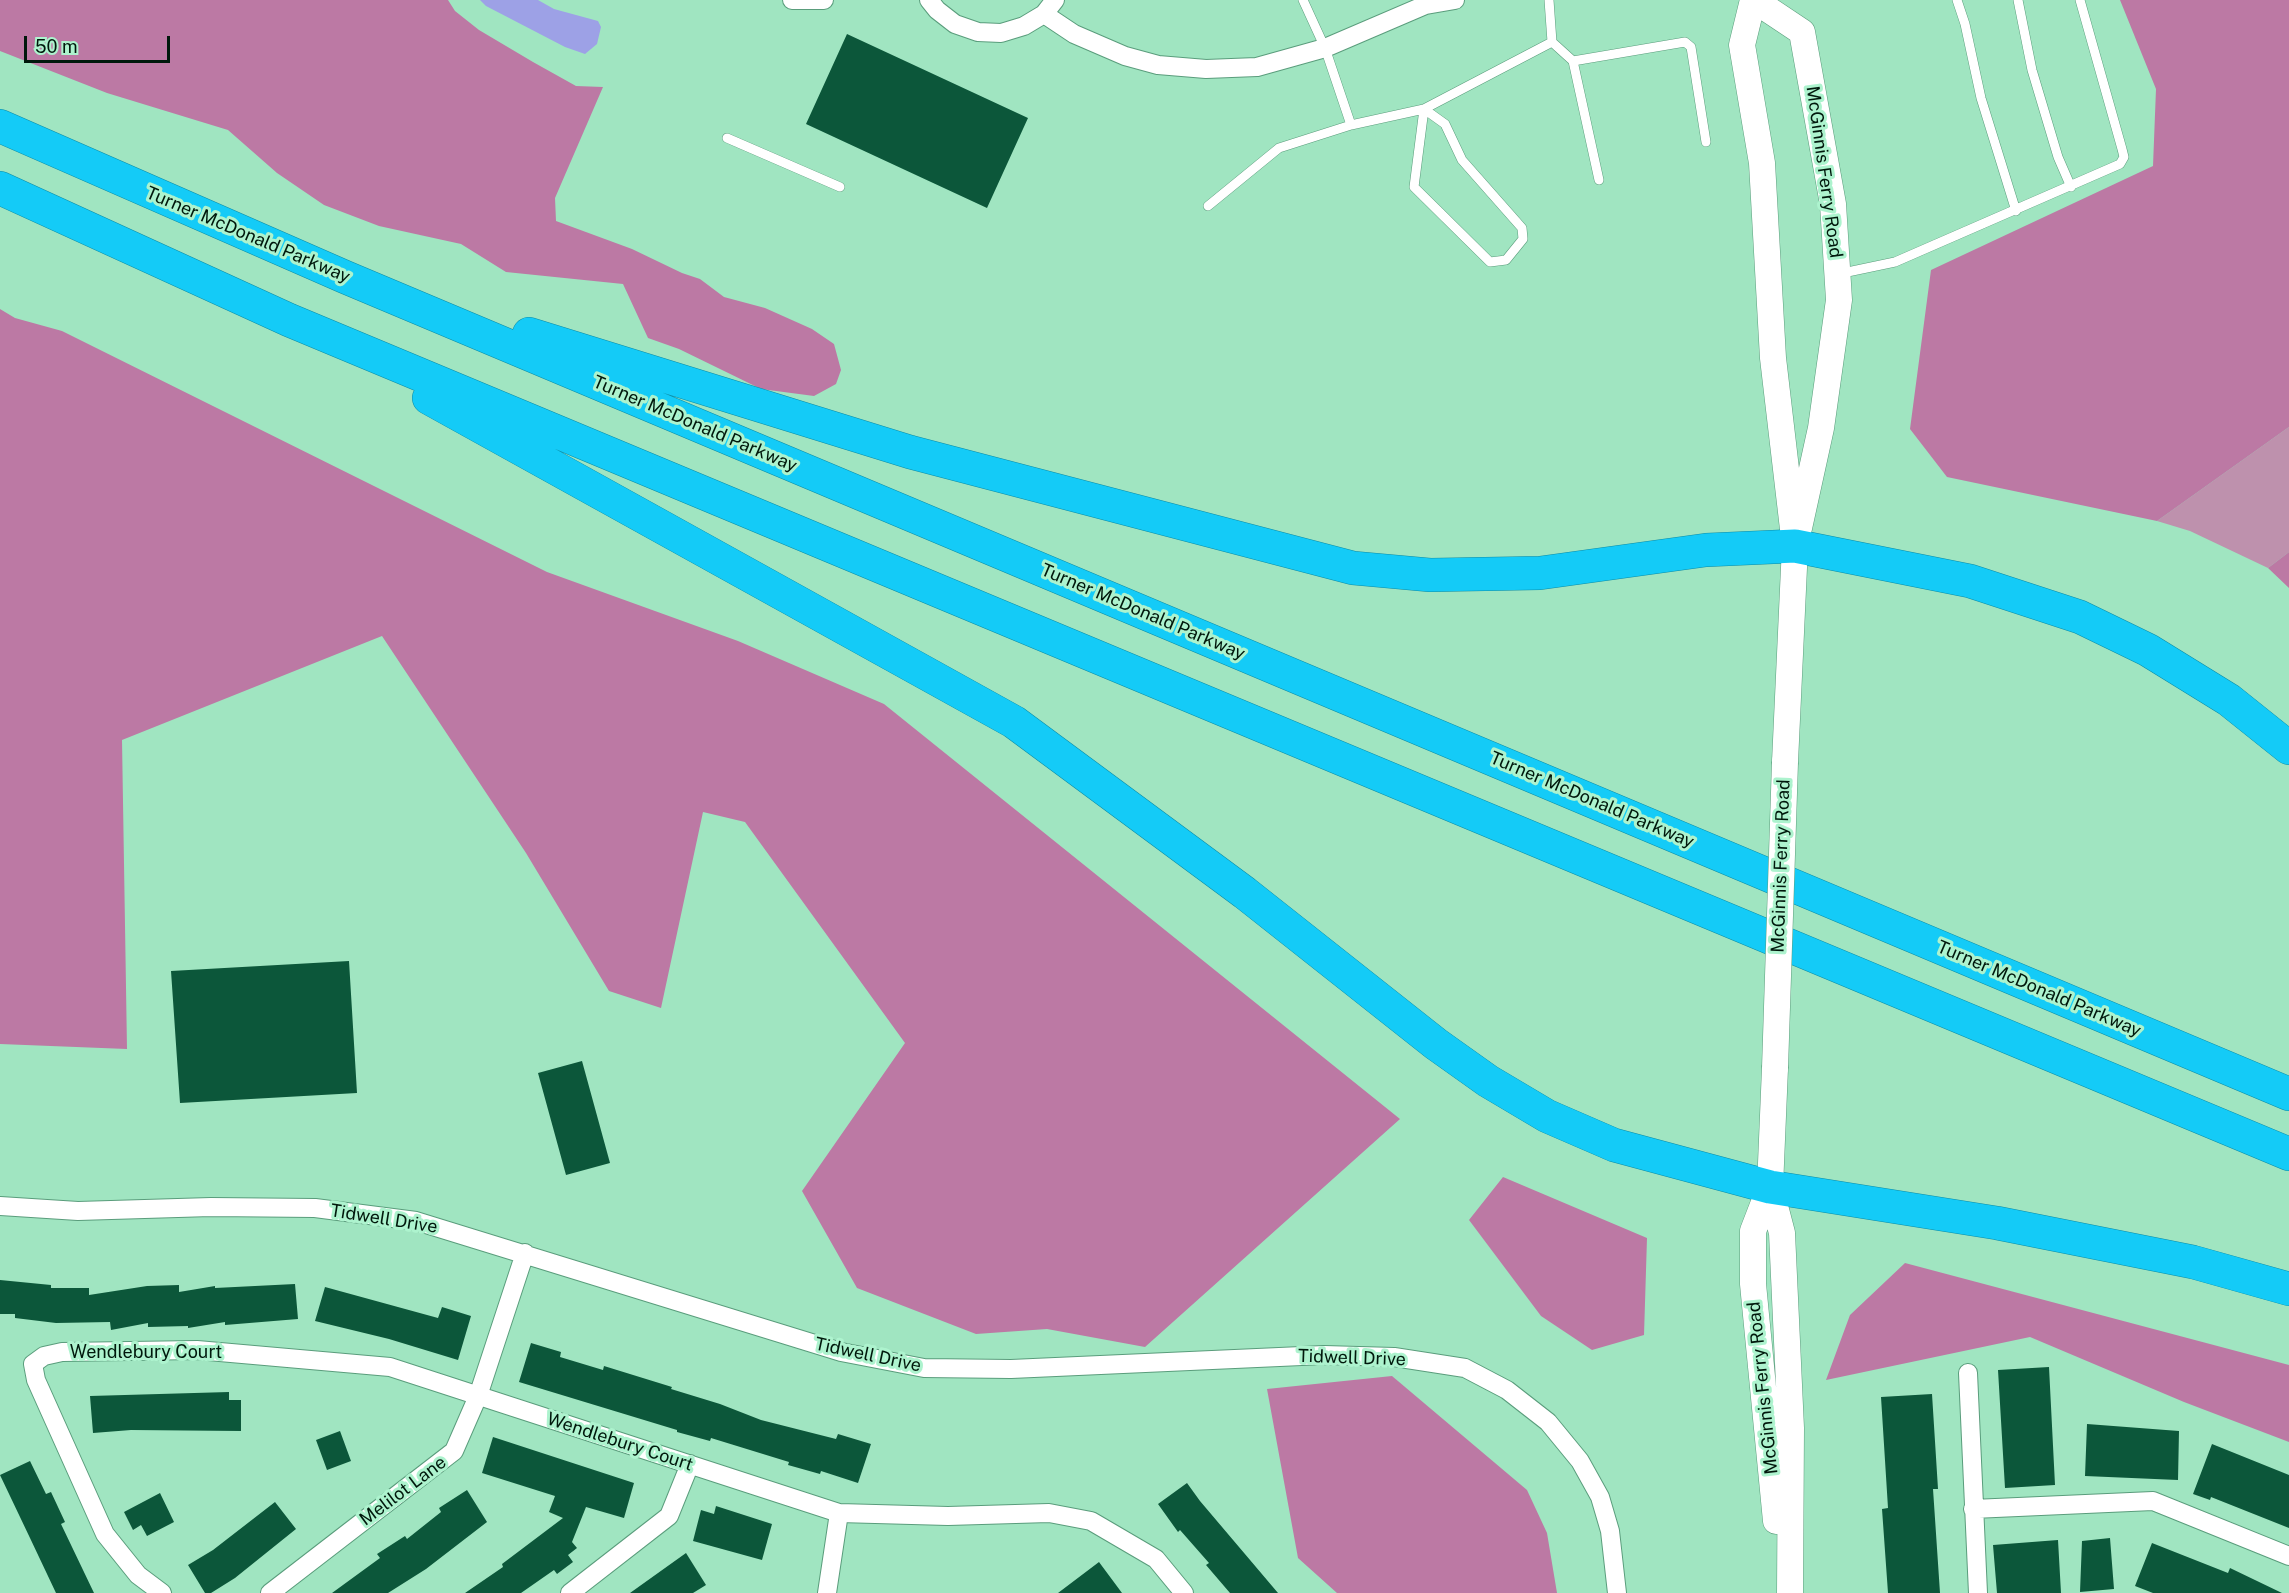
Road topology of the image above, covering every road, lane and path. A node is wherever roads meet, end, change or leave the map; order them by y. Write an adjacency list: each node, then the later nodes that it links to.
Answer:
1 (792, 0): 2 (street)
2 (824, 0)
3 (929, 0): 12 (street)
4 (1303, 0): 14 (lane)
5 (1455, 0): 11 (street)
6 (1549, 0): 13 (lane)
7 (1754, 0): 27 (main road, McGinnis Ferry Road); 30 (main road, McGinnis Ferry Road)
8 (1957, 0): 26 (lane)
9 (2018, 0): 23 (lane)
10 (2080, 0): 23 (lane)
11 (1429, 3): 14 (street)
12 (1049, 7): 14 (street)
13 (1552, 42): 15 (lane); 16 (lane)
14 (1325, 48): 17 (lane)
15 (1573, 61): 20 (lane); 21 (lane)
16 (1425, 109): 16 (lane); 17 (lane)
17 (1351, 125): 25 (lane)
18 (0, 126): 28 (highway, Turner McDonald Parkway)
19 (727, 138): 22 (lane)
20 (1706, 142)
21 (1599, 180)
22 (840, 187)
23 (2071, 187): 26 (lane)
24 (0, 188): 29 (highway)
25 (1208, 206)
26 (2016, 211): 27 (lane)
27 (1838, 274): 30 (main road, McGinnis Ferry Road)
28 (345, 278): 30 (highway); 32 (highway, Turner McDonald Parkway)
29 (289, 320): 33 (highway); 34 (highway)
30 (1795, 546): 31 (highway); 34 (main road, McGinnis Ferry Road, bridge)
31 (2289, 748)
32 (2289, 1094)
33 (2289, 1154)
34 (1770, 1187): 37 (highway); 50 (main road, McGinnis Ferry Road); 51 (main road, McGinnis Ferry Road)
35 (0, 1206): 36 (street, Tidwell Drive)
36 (525, 1253): 39 (street, Melilot Lane); 49 (street, Tidwell Drive)
37 (2289, 1289)
38 (1968, 1373): 41 (street)
39 (478, 1396): 40 (street, Wendlebury Court); 44 (street, Wendlebury Court); 45 (street, Melilot Lane)
40 (690, 1464): 42 (street, Wendlebury Court); 46 (street)
41 (1973, 1509): 43 (street); 52 (street)
42 (839, 1513): 47 (street); 48 (street, Wendlebury Court)
43 (2289, 1556)
44 (162, 1593)
45 (270, 1593)
46 (570, 1593)
47 (827, 1593)
48 (1184, 1593)
49 (1617, 1593)
50 (1784, 1593)
51 (1790, 1593)
52 (1978, 1593)

